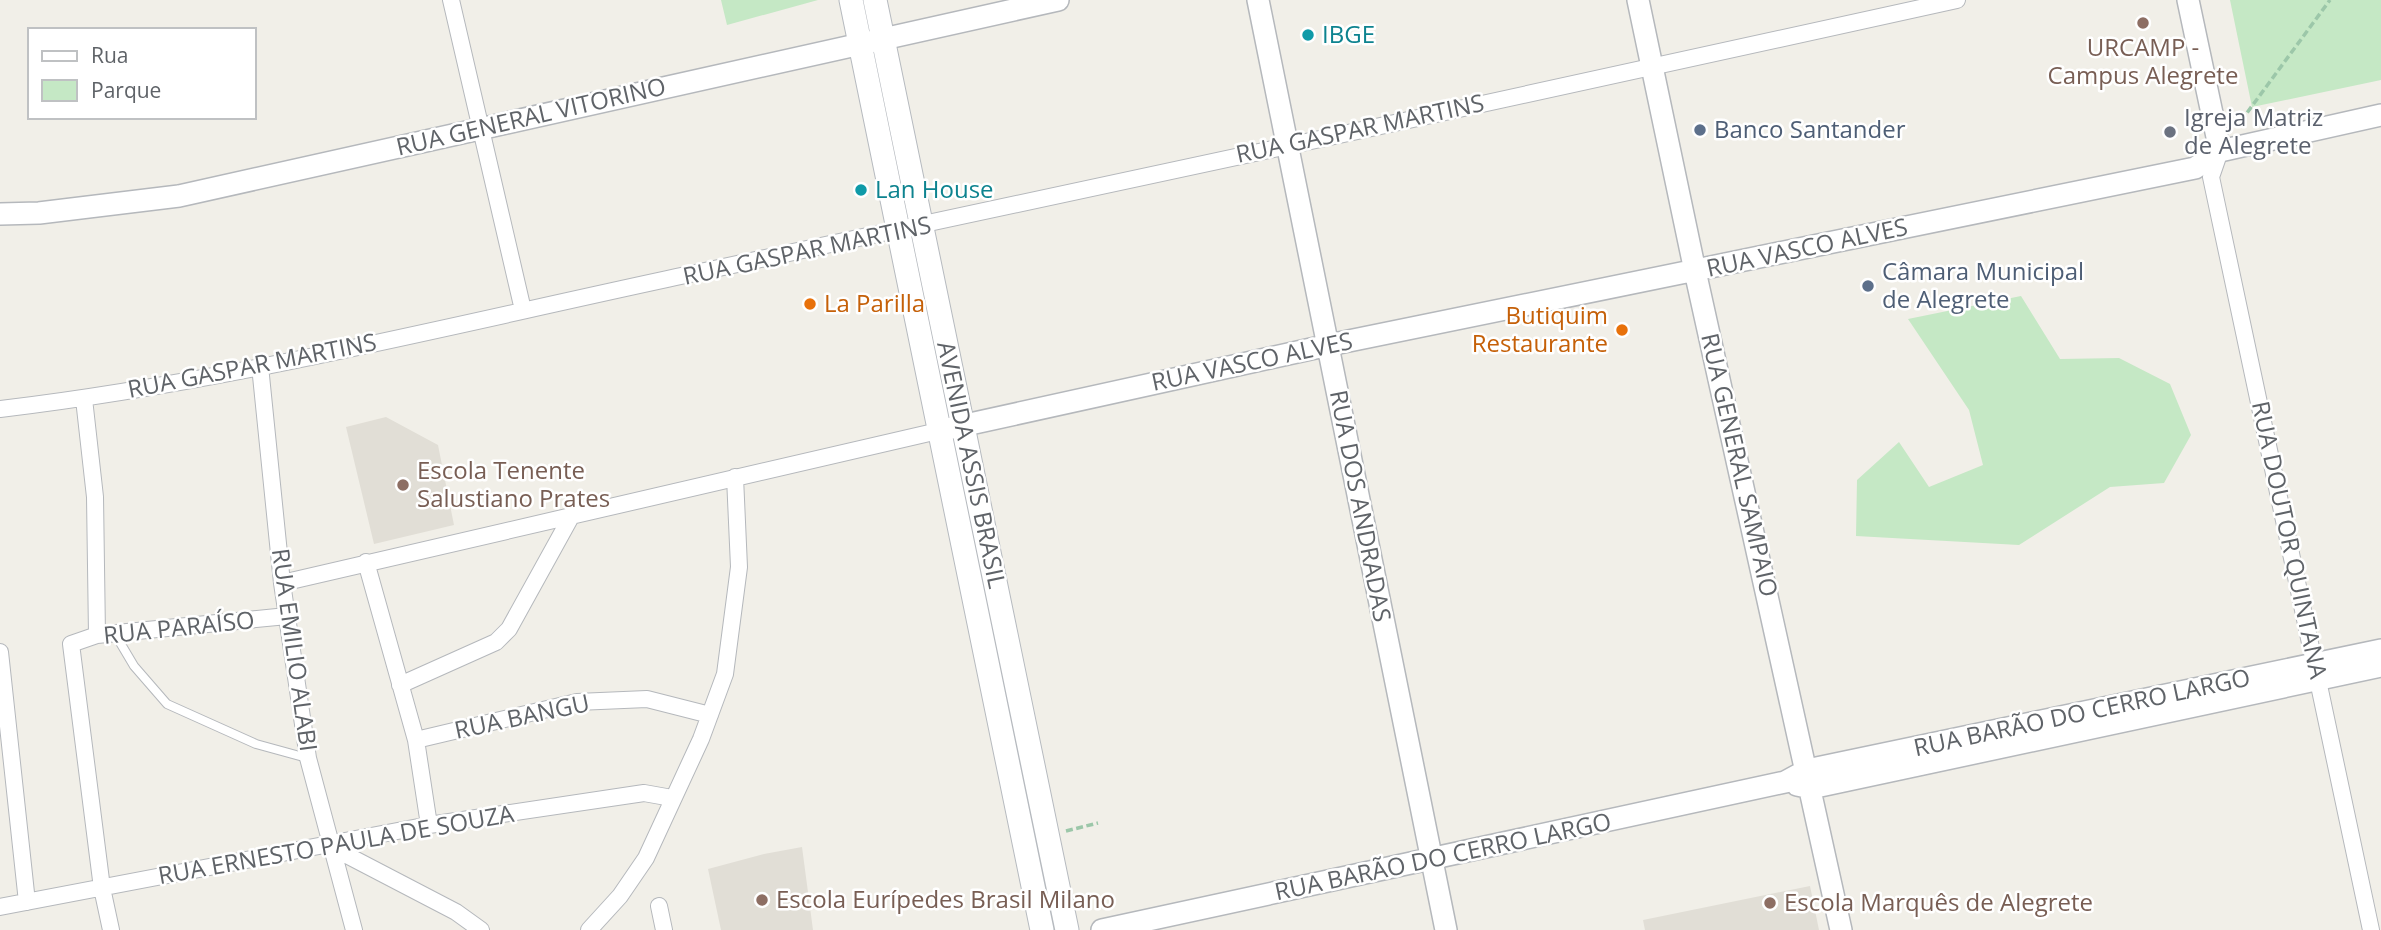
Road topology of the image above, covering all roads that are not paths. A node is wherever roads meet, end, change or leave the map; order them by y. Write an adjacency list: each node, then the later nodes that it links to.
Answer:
1 (450, 0): 13 (street)
2 (850, 0): 10 (main road, AVENIDA ASSIS BRASIL)
3 (875, 0): 9 (main road, AVENIDA ASSIS BRASIL)
4 (1058, 0): 9 (street, RUA GENERAL VITORINO)
5 (1258, 0): 14 (street, RUA DOS ANDRADAS)
6 (1639, 0): 11 (street, RUA GENERAL SAMPAIO)
7 (1958, 0): 11 (street, RUA GASPAR MARTINS)
8 (2188, 0): 15 (street)
9 (883, 38): 10 (street, RUA GENERAL VITORINO); 17 (main road, AVENIDA ASSIS BRASIL)
10 (859, 43): 13 (street, RUA GENERAL VITORINO); 18 (main road, AVENIDA ASSIS BRASIL)
11 (1651, 67): 14 (street, RUA GASPAR MARTINS); 19 (street, RUA GENERAL SAMPAIO)
12 (2381, 115): 15 (street, RUA VASCO ALVES)
13 (478, 129): 16 (street, RUA GENERAL VITORINO); 21 (street)
14 (1287, 144): 17 (street, RUA GASPAR MARTINS); 23 (street, RUA DOS ANDRADAS)
15 (2221, 151): 19 (street, RUA VASCO ALVES); 39 (street, RUA DOUTOR QUINTANA)
16 (0, 214)
17 (922, 227): 18 (street, RUA GASPAR MARTINS); 20 (main road, AVENIDA ASSIS BRASIL)
18 (897, 233): 21 (street, RUA GASPAR MARTINS); 22 (main road, AVENIDA ASSIS BRASIL)
19 (1695, 271): 23 (street, RUA VASCO ALVES); 46 (street, RUA GENERAL SAMPAIO)
20 (938, 307): 22 (main road); 27 (main road, AVENIDA ASSIS BRASIL)
21 (523, 310): 24 (street, RUA GASPAR MARTINS)
22 (914, 311): 28 (main road, AVENIDA ASSIS BRASIL)
23 (1329, 345): 27 (street, RUA VASCO ALVES); 50 (street, RUA DOS ANDRADAS)
24 (260, 366): 25 (street, RUA GASPAR MARTINS); 32 (street, RUA EMILIO ALABI)
25 (84, 399): 26 (street, RUA GASPAR MARTINS); 35 (street)
26 (0, 409)
27 (963, 426): 28 (street, RUA VASCO ALVES); 42 (main road, AVENIDA ASSIS BRASIL)
28 (938, 431): 29 (street, RUA VASCO ALVES); 43 (main road, AVENIDA ASSIS BRASIL)
29 (735, 477): 30 (street, RUA VASCO ALVES); 41 (street)
30 (572, 515): 31 (street, RUA VASCO ALVES); 40 (street)
31 (366, 562): 32 (street, RUA VASCO ALVES); 40 (street)
32 (282, 583): 33 (street, RUA EMILIO ALABI)
33 (287, 616): 34 (street, RUA PARAÍSO); 45 (street, RUA EMILIO ALABI)
34 (115, 634): 35 (street, RUA PARAÍSO); 45 (lane)
35 (97, 635): 51 (street, RUA PARAÍSO)
36 (2381, 650): 39 (street, RUA BARÃO DO CERRO LARGO)
37 (0, 652): 52 (street)
38 (2381, 666): 39 (street, RUA BARÃO DO CERRO LARGO)
39 (2318, 671): 46 (street, RUA BARÃO DO CERRO LARGO); 65 (street, RUA DOUTOR QUINTANA)
40 (400, 685): 44 (street)
41 (710, 715): 44 (street, RUA BANGU); 47 (street)
42 (1024, 723): 43 (main road); 61 (main road, AVENIDA ASSIS BRASIL)
43 (1000, 729): 60 (main road, AVENIDA ASSIS BRASIL)
44 (416, 740): 48 (street)
45 (308, 758): 49 (street, RUA EMILIO ALABI)
46 (1809, 779): 50 (street, RUA BARÃO DO CERRO LARGO); 64 (street, RUA GENERAL SAMPAIO)
47 (672, 798): 48 (street, RUA ERNESTO PAULA DE SOUZA); 58 (street)
48 (429, 825): 49 (street, RUA ERNESTO PAULA DE SOUZA)
49 (334, 847): 51 (street, RUA ERNESTO PAULA DE SOUZA); 56 (street, RUA EMILIO ALABI); 57 (street)
50 (1431, 860): 62 (street, RUA BARÃO DO CERRO LARGO); 63 (street, RUA DOS ANDRADAS)
51 (102, 888): 52 (street, RUA ERNESTO PAULA DE SOUZA); 55 (street)
52 (27, 902): 54 (street, RUA ERNESTO PAULA DE SOUZA)
53 (659, 906): 59 (street)
54 (0, 907)
55 (111, 930)
56 (354, 930)
57 (481, 930)
58 (589, 930)
59 (664, 930)
60 (1042, 930)
61 (1067, 930)
62 (1102, 930)
63 (1446, 930)
64 (1841, 930)
65 (2371, 930)

